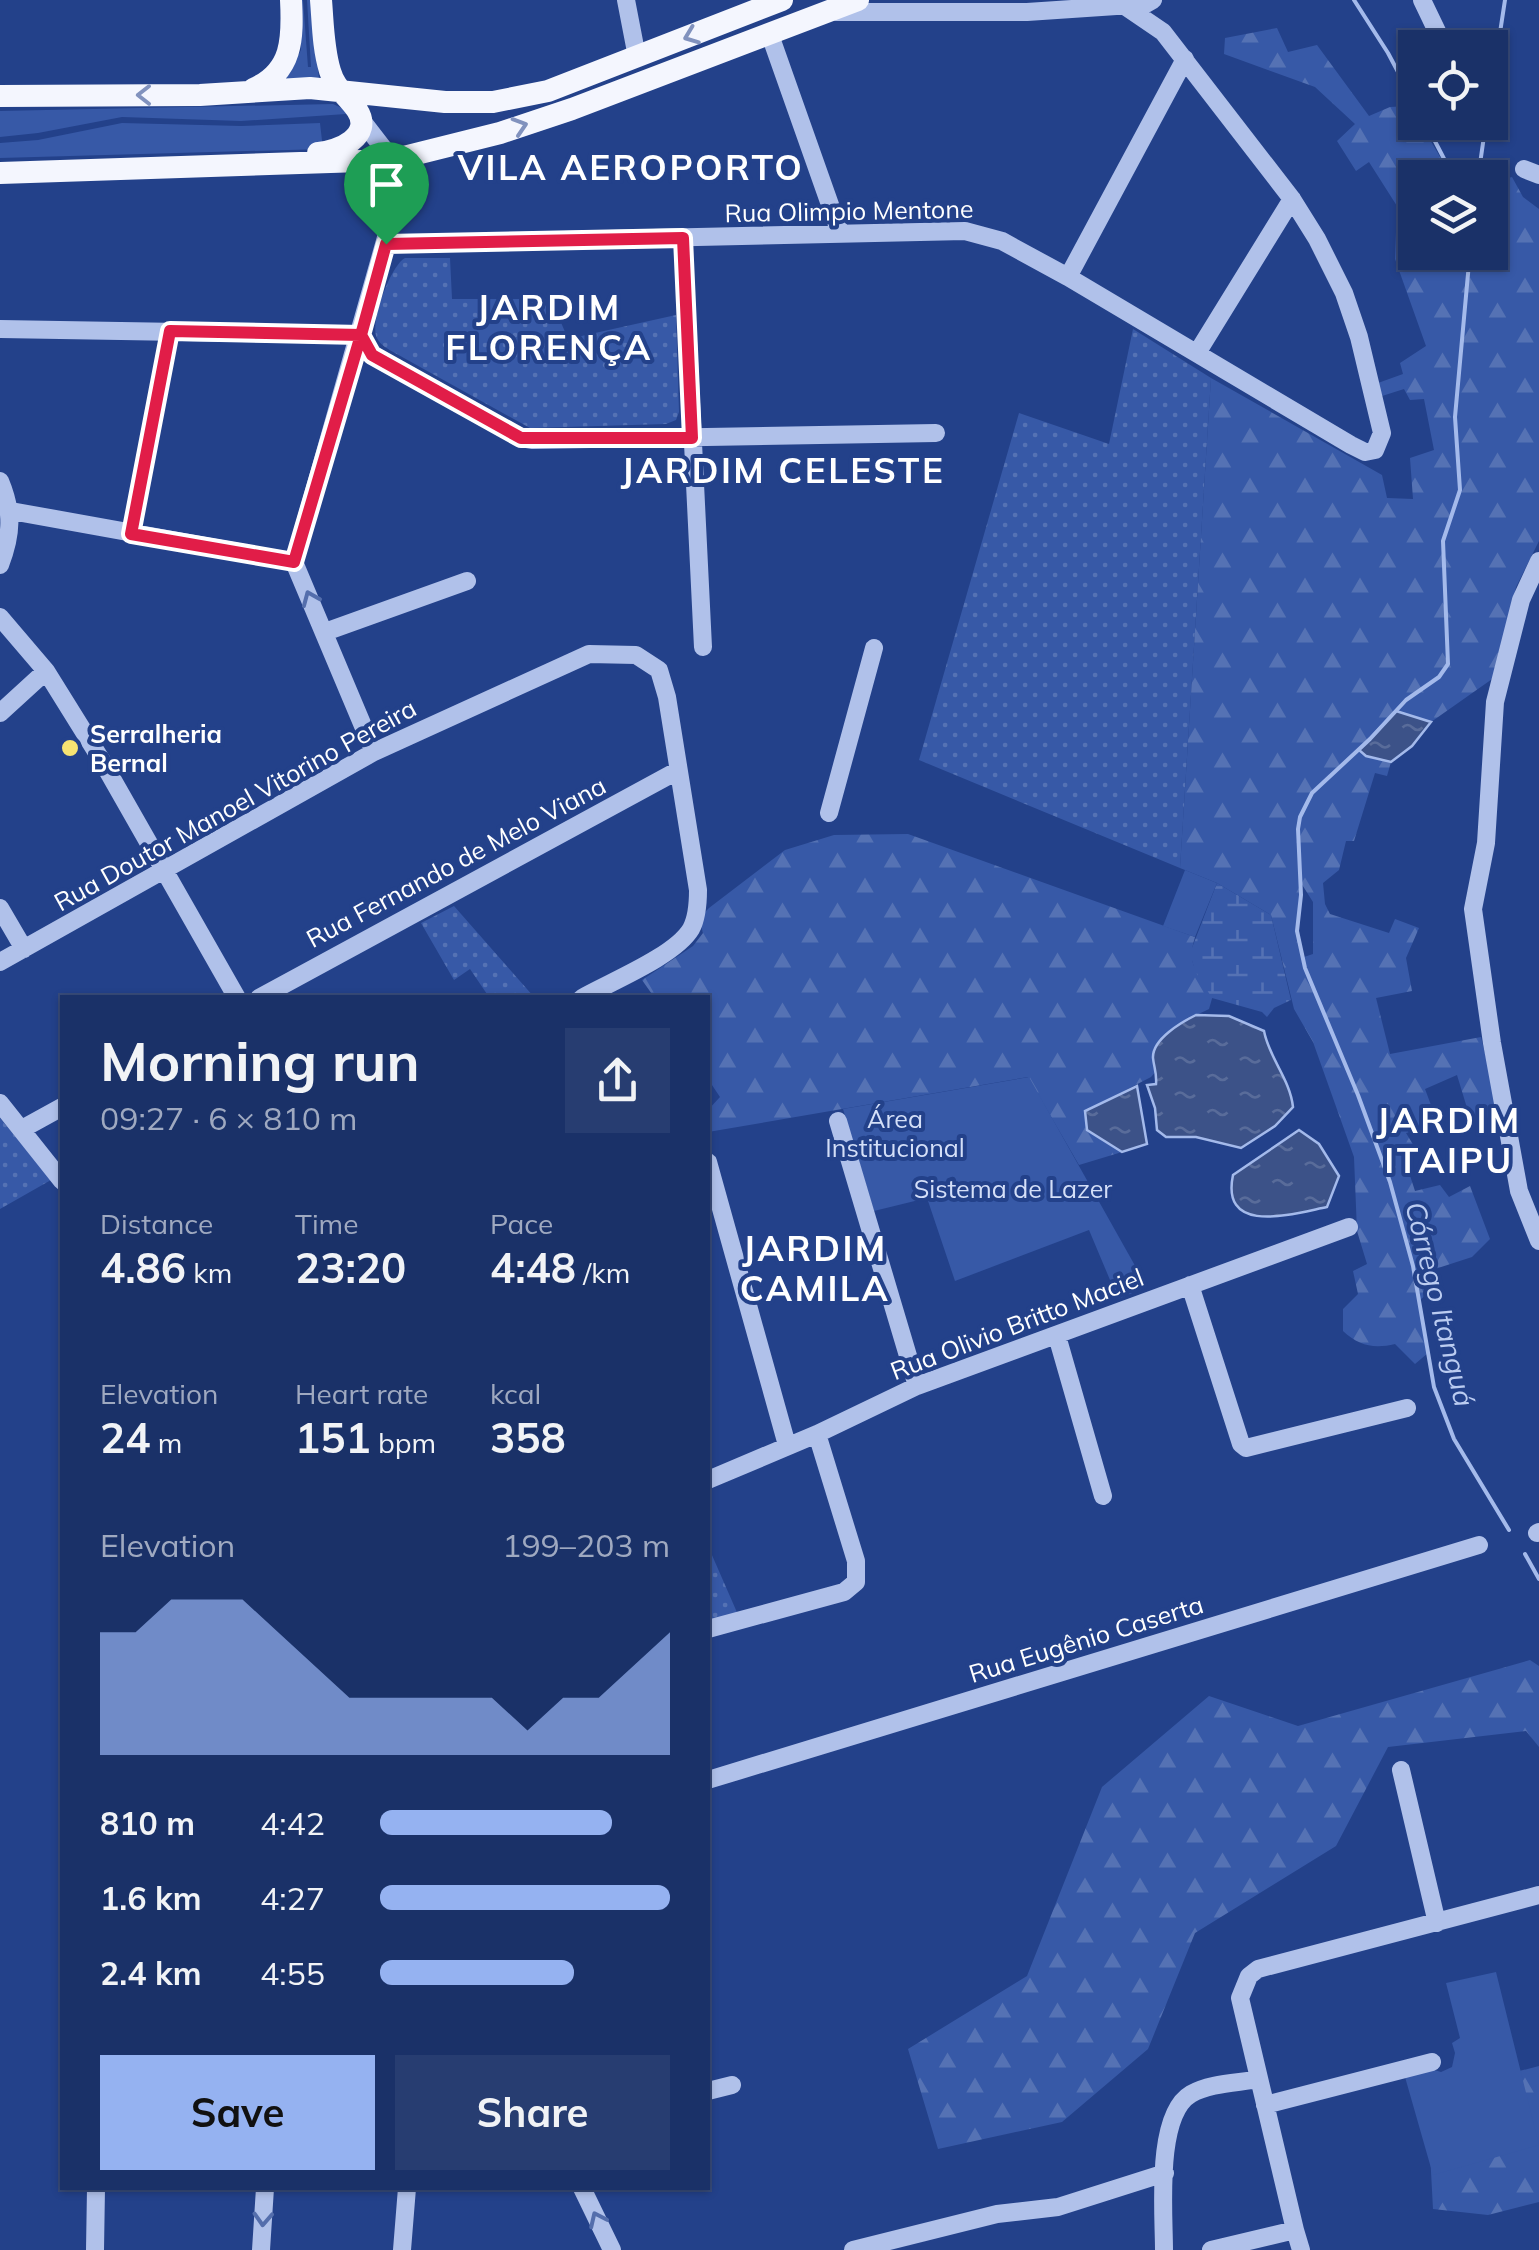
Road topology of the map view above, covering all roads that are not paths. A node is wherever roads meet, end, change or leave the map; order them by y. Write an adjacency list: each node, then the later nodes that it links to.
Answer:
1 (291, 0): 17 (main road)
2 (321, 0): 13 (main road)
3 (626, 0): 14 (street)
4 (782, 0): 14 (main road, one-way to 14)
5 (858, 0): 10 (main road)
6 (1153, 0): 8 (street)
7 (1422, 0): 11 (street)
8 (1119, 2): 9 (street); 15 (street)
9 (889, 7): 10 (street)
10 (826, 12): 12 (main road)
11 (1436, 30)
12 (770, 35): 21 (main road, one-way to 12); 24 (street)
13 (326, 55): 16 (main road); 18 (main road)
14 (637, 57): 18 (main road)
15 (1185, 59): 23 (street); 27 (street)
16 (339, 92): 17 (main road); 18 (main road); 20 (main road)
17 (242, 93): 19 (main road, one-way to 19)
18 (372, 94)
19 (0, 99)
20 (360, 118): 21 (street); 22 (main road)
21 (398, 168): 22 (main road); 26 (street)
22 (0, 172)
23 (1292, 199): 31 (street); 31 (street, Rua Olimpio Mentone)
24 (840, 233): 25 (street, Rua Olimpio Mentone); 27 (street, Rua Olimpio Mentone)
25 (683, 238): 26 (street, Rua Olimpio Mentone); 33 (street)
26 (386, 244): 30 (street)
27 (1068, 277): 31 (street, Rua Olimpio Mentone)
28 (0, 329): 29 (street)
29 (170, 331): 30 (street); 36 (street)
30 (361, 335): 33 (street); 38 (street)
31 (1197, 353)
32 (936, 433): 33 (street)
33 (692, 438): 43 (street)
34 (0, 480): 35 (street)
35 (11, 511): 36 (street); 39 (street)
36 (131, 534): 38 (street)
37 (1539, 561): 64 (street)
38 (294, 562): 42 (street, one-way to 38)
39 (0, 565)
40 (467, 581): 42 (street)
41 (0, 617): 45 (street)
42 (325, 632): 47 (street)
43 (703, 647)
44 (874, 648): 49 (street)
45 (46, 671): 46 (street); 50 (street)
46 (0, 713)
47 (374, 752): 48 (street, Rua Doutor Manoel Vitorino Pereira); 50 (street, Rua Doutor Manoel Vitorino Pereira)
48 (677, 771): 55 (street, Rua Fernando de Melo Viana); 56 (street, Rua Doutor Manoel Vitorino Pereira)
49 (829, 812)
50 (164, 871): 52 (street, Rua Doutor Manoel Vitorino Pereira); 54 (street)
51 (0, 908): 52 (street)
52 (24, 949): 53 (street, Rua Doutor Manoel Vitorino Pereira)
53 (0, 962)
54 (235, 995)
55 (265, 995)
56 (587, 995)
57 (0, 1103): 60 (street)
58 (60, 1108): 60 (street)
59 (838, 1122): 67 (street)
60 (22, 1130): 62 (street)
61 (710, 1169): 70 (street)
62 (60, 1178)
63 (1349, 1226): 65 (street, Rua Olivio Britto Maciel)
64 (1539, 1241)
65 (1190, 1285): 66 (street, Rua Olivio Britto Maciel); 68 (street)
66 (1057, 1336): 67 (street, Rua Olivio Britto Maciel); 72 (street)
67 (917, 1386): 69 (street, Rua Olivio Britto Maciel)
68 (1407, 1408)
69 (817, 1434): 70 (street, Rua Olivio Britto Maciel); 74 (street)
70 (788, 1445): 71 (street, Rua Olivio Britto Maciel)
71 (710, 1479)
72 (1103, 1496)
73 (1478, 1545): 76 (street, Rua Eugênio Caserta)
74 (710, 1627)
75 (1401, 1770): 78 (street)
76 (710, 1779)
77 (1539, 1895): 78 (street)
78 (1436, 1923): 80 (street)
79 (1432, 2062): 83 (street)
80 (1259, 2079): 83 (street); 84 (street)
81 (732, 2085): 82 (street)
82 (710, 2090)
83 (1266, 2104): 89 (street)
84 (1164, 2173): 94 (street); 95 (street)
85 (96, 2190): 90 (street)
86 (265, 2190): 91 (street, one-way to 91)
87 (407, 2190): 92 (street)
88 (583, 2190): 93 (street, one-way to 88)
89 (1295, 2230): 96 (street); 97 (street)
90 (94, 2250)
91 (262, 2250)
92 (402, 2250)
93 (612, 2250)
94 (853, 2250)
95 (1164, 2250)
96 (1211, 2250)
97 (1301, 2250)

